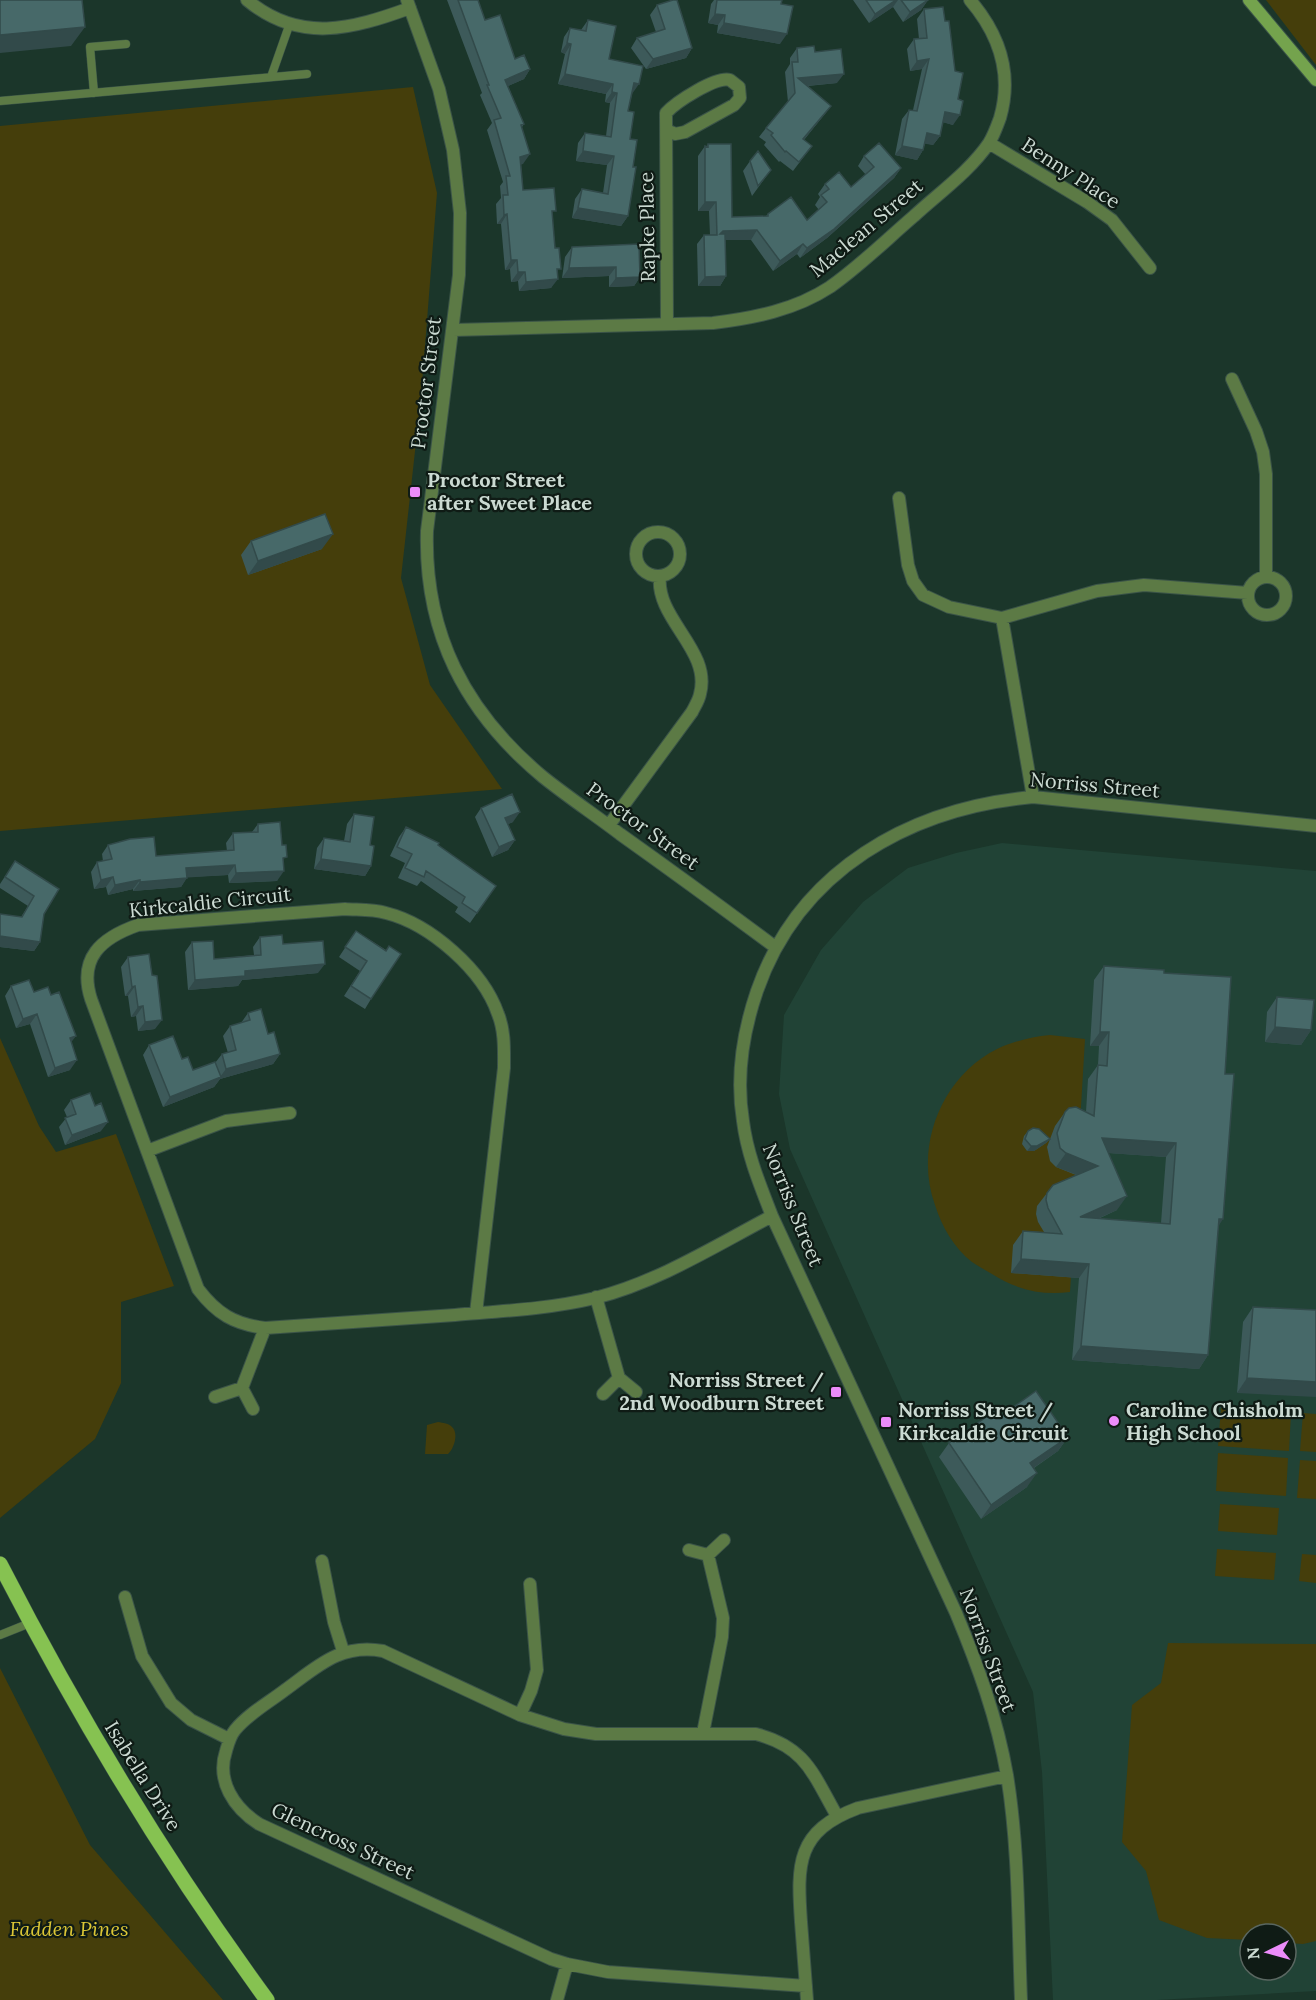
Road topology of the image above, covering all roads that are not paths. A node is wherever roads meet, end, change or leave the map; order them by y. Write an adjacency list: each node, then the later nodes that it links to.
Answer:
1 (247, 0): 5 (street)
2 (969, 0): 13 (street, Maclean Street)
3 (1250, 0): 9 (street)
4 (409, 4): 5 (street); 16 (street, Proctor Street)
5 (290, 23): 8 (lane)
6 (126, 44): 10 (lane)
7 (307, 74): 8 (lane)
8 (271, 77): 10 (lane)
9 (1316, 80)
10 (94, 93): 11 (lane)
11 (0, 101)
12 (667, 130): 12 (street, Rapke Place); 15 (street, Rapke Place)
13 (989, 143): 14 (street, Benny Place); 15 (street, Maclean Street)
14 (1150, 268)
15 (667, 324): 16 (street, Maclean Street)
16 (453, 330): 24 (street, Proctor Street)
17 (1232, 379): 20 (street)
18 (899, 498): 22 (street)
19 (660, 576): 24 (street)
20 (1266, 577): 21 (street); 21 (street)
21 (1248, 593): 22 (street)
22 (1002, 618): 23 (street)
23 (1034, 797): 25 (street, Norriss Street); 26 (street, Norriss Street)
24 (609, 825): 26 (street, Proctor Street)
25 (1316, 826)
26 (775, 947): 29 (street, Norriss Street)
27 (290, 1113): 28 (street)
28 (147, 1150): 31 (street, Kirkcaldie Circuit); 32 (street, Kirkcaldie Circuit)
29 (772, 1216): 30 (street, Kirkcaldie Circuit); 52 (street, Norriss Street)
30 (596, 1297): 31 (street, Kirkcaldie Circuit); 33 (street)
31 (476, 1313): 32 (street, Kirkcaldie Circuit)
32 (265, 1328): 34 (street)
33 (619, 1378): 35 (street); 36 (street)
34 (242, 1388): 37 (street); 38 (street)
35 (636, 1392)
36 (603, 1394)
37 (216, 1397)
38 (254, 1409)
39 (724, 1540): 41 (street)
40 (689, 1550): 41 (street)
41 (708, 1555): 50 (street)
42 (322, 1561): 48 (street)
43 (0, 1564): 46 (main road, Isabella Drive)
44 (530, 1584): 49 (street)
45 (125, 1597): 51 (street)
46 (30, 1623): 47 (lane); 56 (main road, Isabella Drive)
47 (0, 1635)
48 (343, 1652): 49 (street); 51 (street)
49 (520, 1715): 50 (street)
50 (703, 1733): 53 (street)
51 (229, 1739): 54 (street, Glencross Street)
52 (1007, 1776): 53 (street); 59 (street, Norriss Street)
53 (837, 1816): 55 (street)
54 (567, 1964): 55 (street, Glencross Street); 57 (street)
55 (806, 1986): 58 (street)
56 (267, 2000)
57 (557, 2000)
58 (807, 2000)
59 (1021, 2000)

